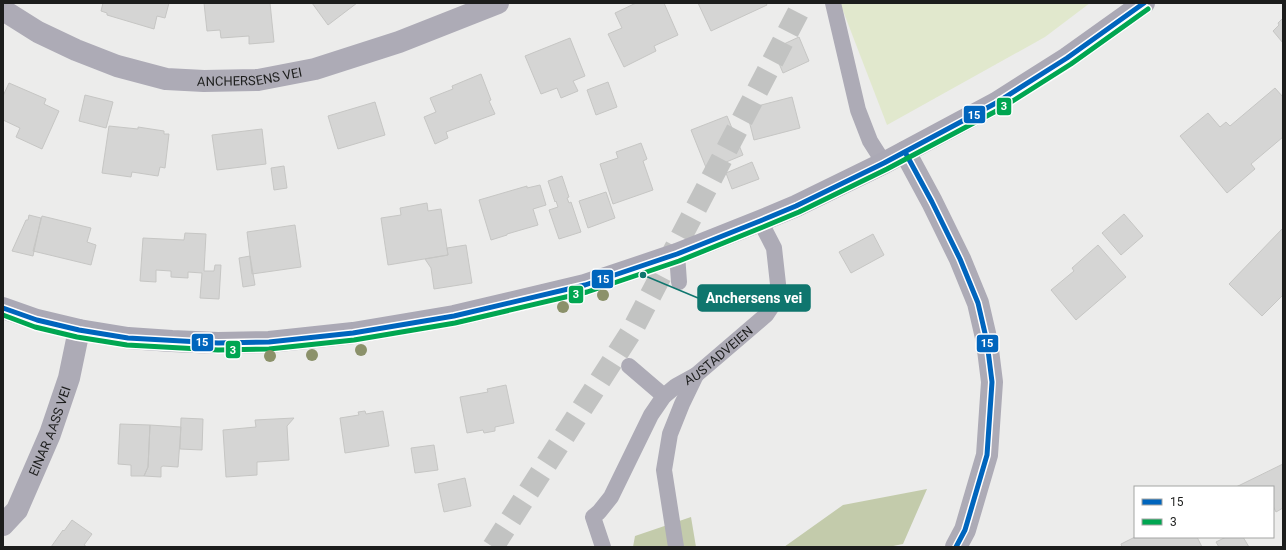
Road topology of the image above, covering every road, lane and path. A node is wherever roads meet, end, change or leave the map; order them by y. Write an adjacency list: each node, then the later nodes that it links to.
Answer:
1 (498, 3): 4 (street, ANCHERSENS VEI)
2 (833, 3): 6 (lane)
3 (1144, 3): 5 (main road)
4 (3, 10)
5 (905, 152): 6 (main road); 18 (street)
6 (884, 163): 7 (main road)
7 (760, 220): 8 (main road); 13 (lane, AUSTADVEIEN)
8 (677, 254): 9 (lane); 11 (main road)
9 (679, 282)
10 (3, 308): 11 (main road)
11 (79, 330): 15 (street, EINAR AASS VEI)
12 (629, 366): 14 (lane)
13 (696, 375): 14 (lane, AUSTADVEIEN); 17 (lane)
14 (664, 396): 16 (lane, AUSTADVEIEN)
15 (3, 525)
16 (603, 547)
17 (676, 547)
18 (956, 547)

